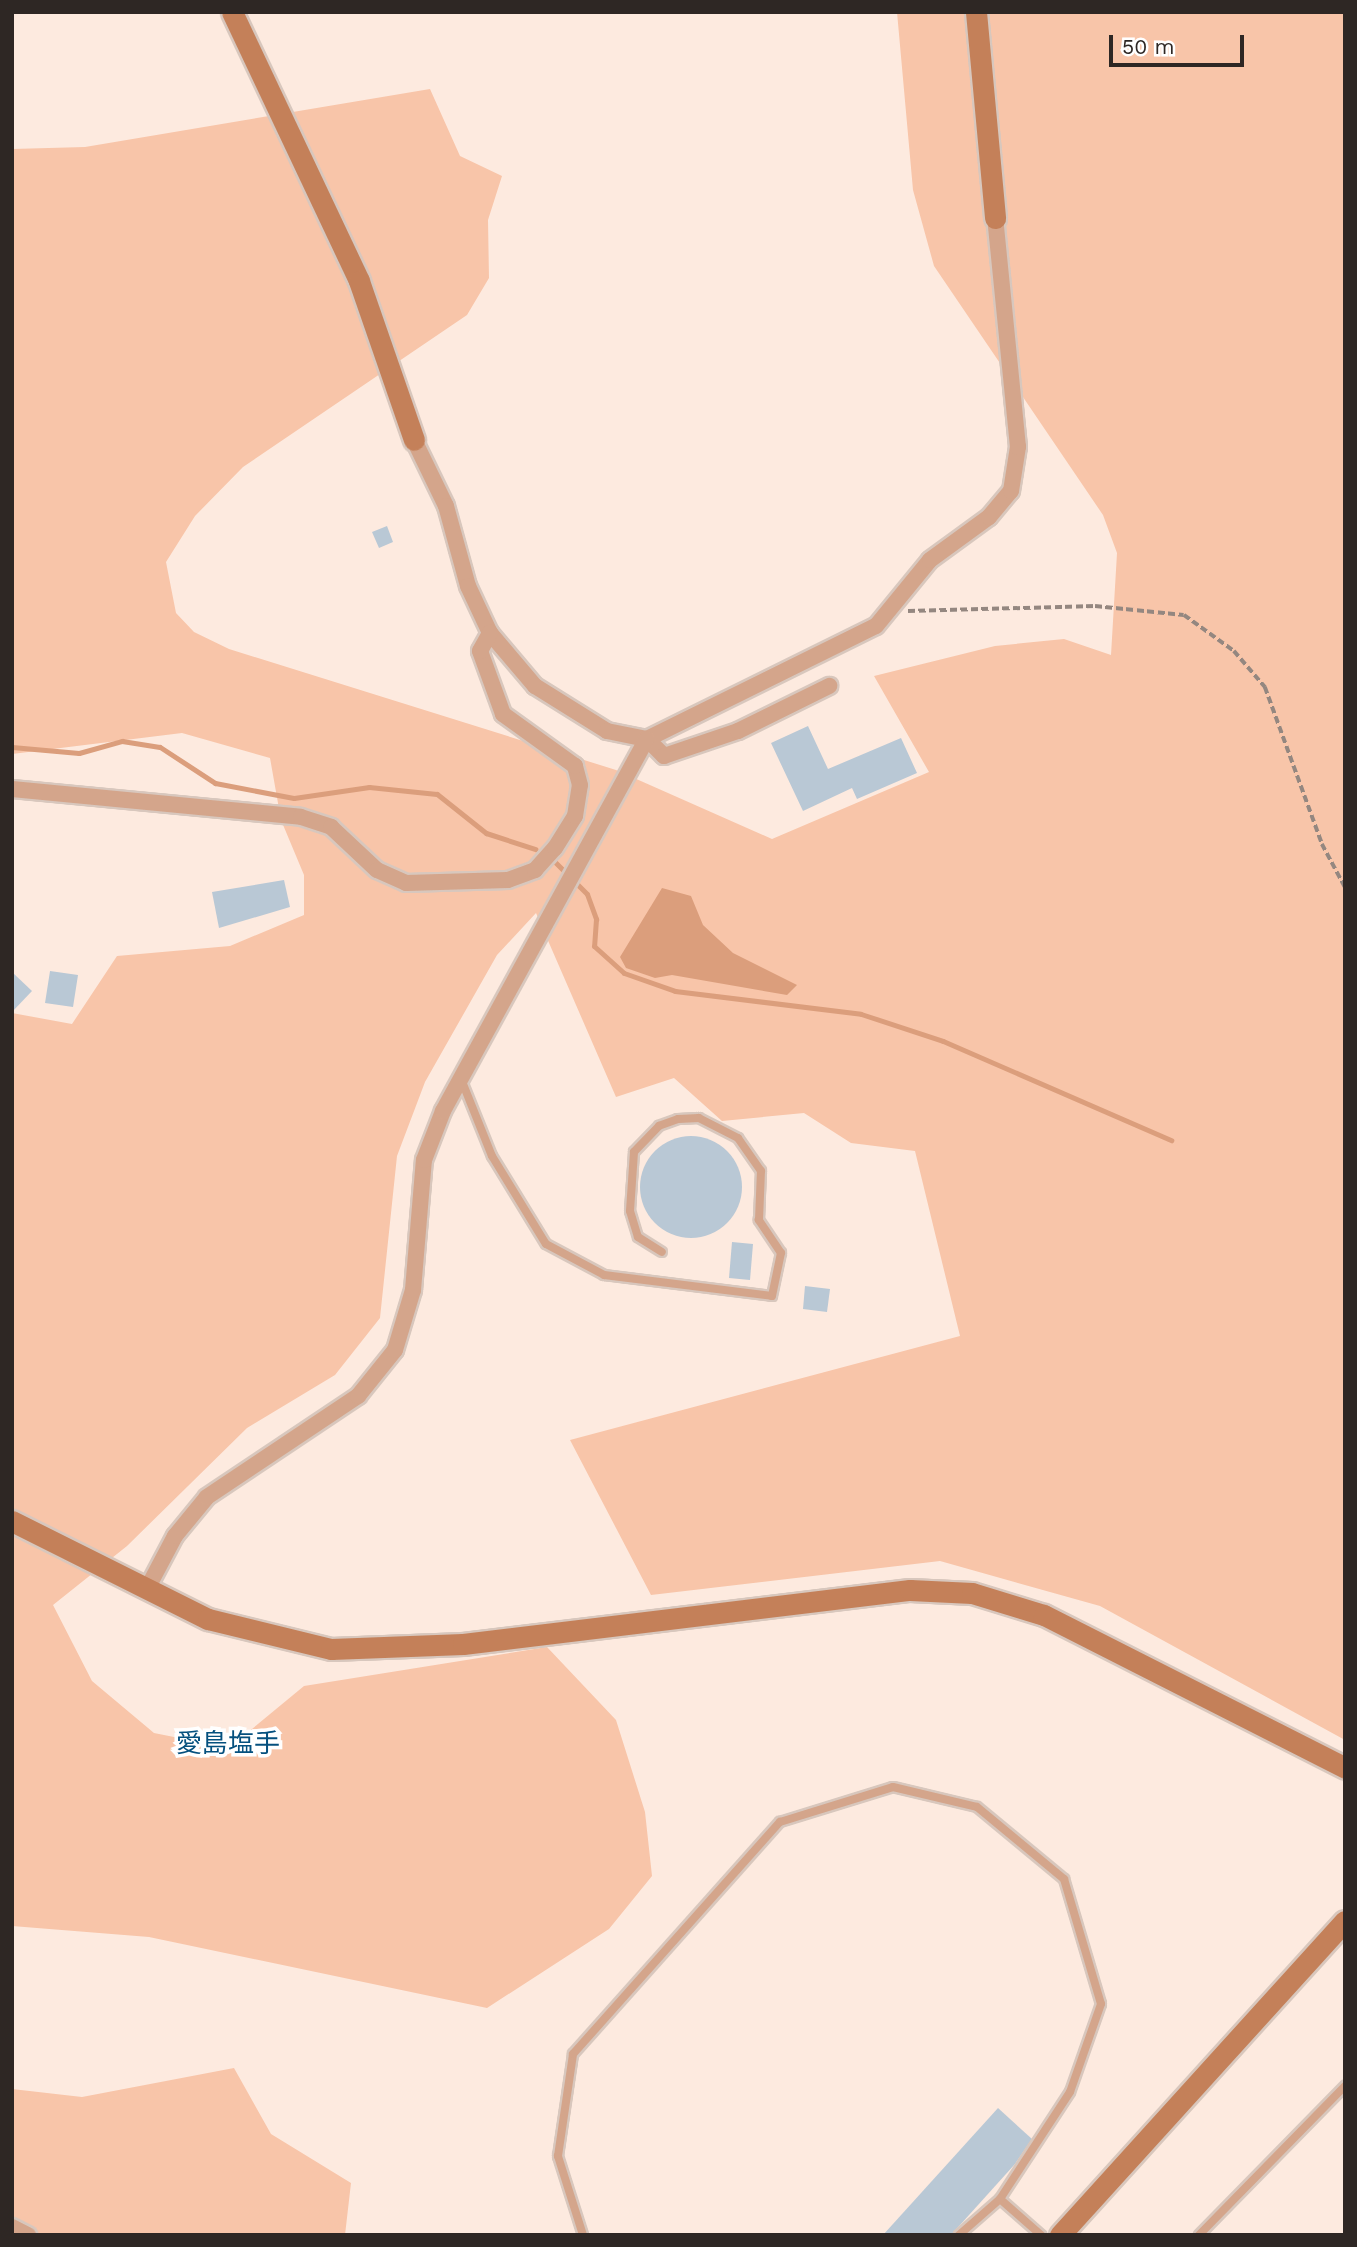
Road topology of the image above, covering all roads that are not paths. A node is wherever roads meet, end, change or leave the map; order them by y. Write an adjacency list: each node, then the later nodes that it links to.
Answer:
1 (232, 12): 4 (street)
2 (976, 12): 3 (street)
3 (995, 218): 7 (street)
4 (414, 440): 5 (street)
5 (490, 633): 7 (street); 8 (street)
6 (829, 686): 7 (street)
7 (647, 739): 9 (street)
8 (12, 789)
9 (460, 1076): 10 (lane); 12 (street)
10 (662, 1252)
11 (12, 1521): 12 (street)
12 (148, 1589): 13 (street)
13 (1345, 1768)
14 (1345, 1921): 22 (street)
15 (1345, 2086): 23 (lane)
16 (1000, 2199): 19 (lane); 20 (lane); 21 (lane)
17 (12, 2227): 18 (street)
18 (29, 2235)
19 (583, 2235)
20 (959, 2235)
21 (1041, 2235)
22 (1060, 2235)
23 (1199, 2235)

